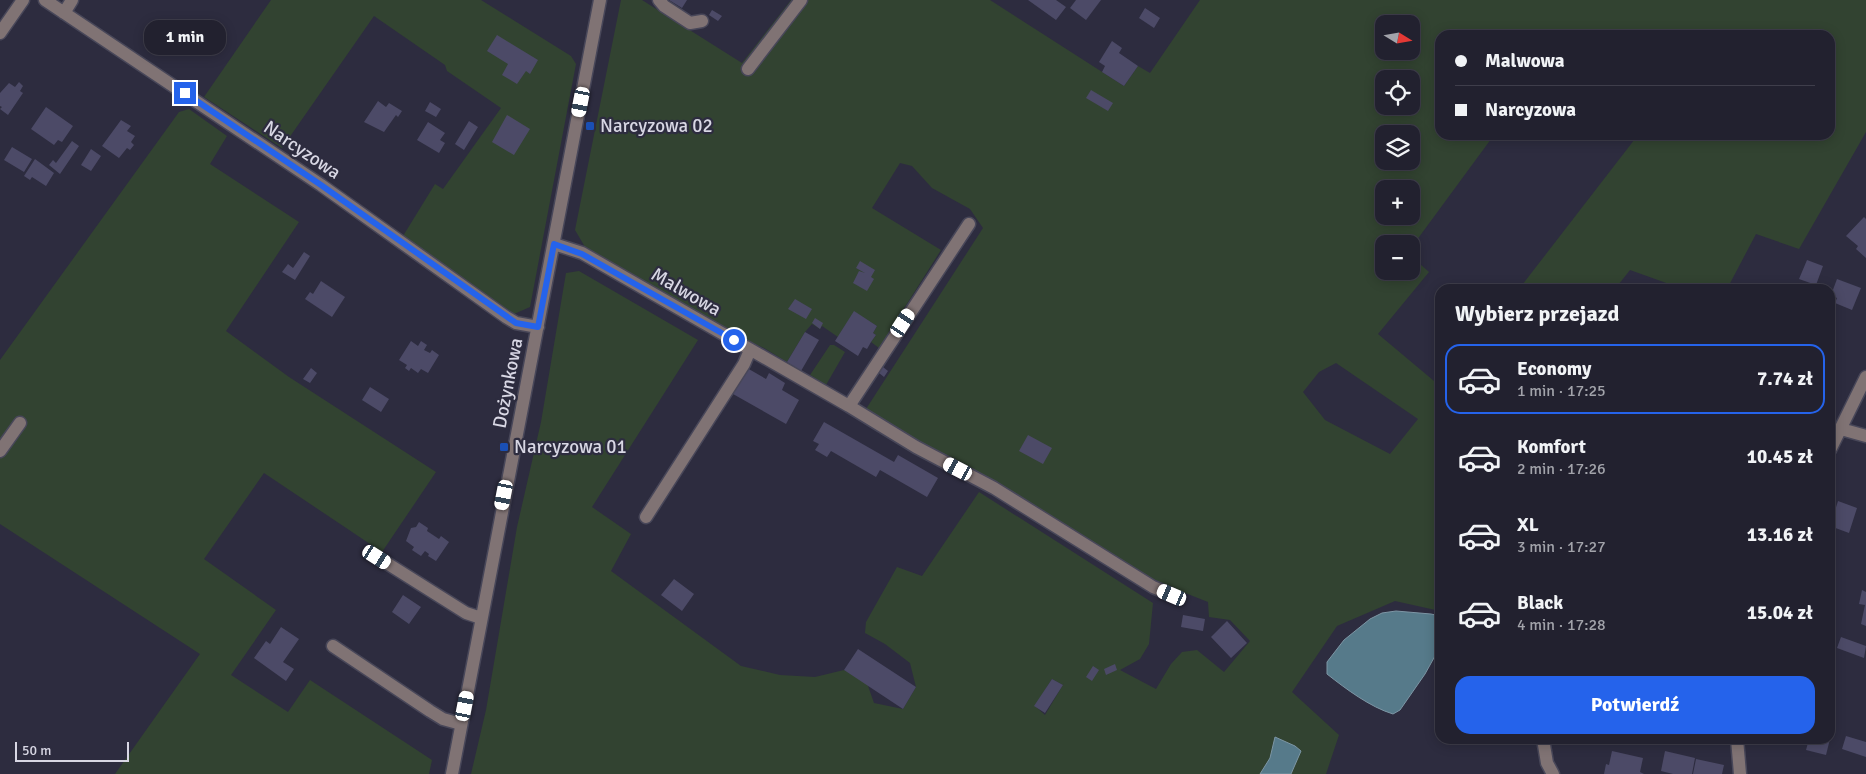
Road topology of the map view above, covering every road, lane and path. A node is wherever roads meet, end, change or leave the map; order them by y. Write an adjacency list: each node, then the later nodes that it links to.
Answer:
1 (23, 0): 9 (street)
2 (44, 0): 7 (street, Narcyzowa)
3 (72, 0): 7 (street)
4 (600, 0): 12 (street, Dożynkowa)
5 (659, 0): 8 (street)
6 (801, 0): 10 (street)
7 (64, 13): 13 (street, Narcyzowa)
8 (702, 21)
9 (0, 33)
10 (748, 69)
11 (969, 224): 16 (street)
12 (554, 244): 13 (street, Dożynkowa); 14 (street, Malwowa)
13 (538, 327): 25 (street, Dożynkowa)
14 (750, 350): 16 (street, Malwowa); 22 (street)
15 (1866, 377): 18 (street)
16 (849, 406): 24 (street, Malwowa)
17 (20, 423): 21 (street)
18 (1840, 429): 19 (street); 20 (street)
19 (1866, 436)
20 (1835, 440)
21 (0, 451)
22 (646, 517)
23 (377, 557): 25 (street)
24 (1172, 595)
25 (481, 618): 27 (street, Dożynkowa)
26 (333, 646): 27 (street)
27 (461, 724): 30 (street, Dożynkowa)
28 (1544, 744): 31 (street)
29 (1737, 744): 32 (street)
30 (452, 774)
31 (1553, 774)
32 (1740, 774)

